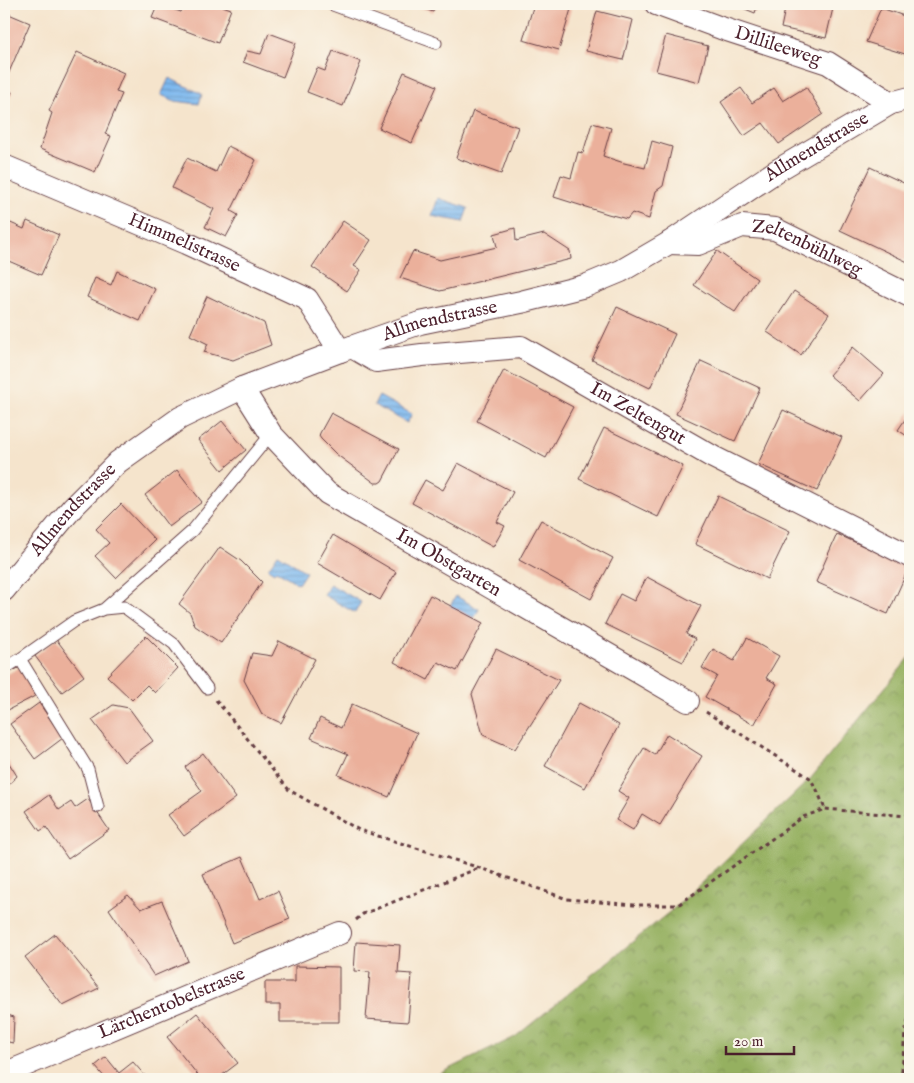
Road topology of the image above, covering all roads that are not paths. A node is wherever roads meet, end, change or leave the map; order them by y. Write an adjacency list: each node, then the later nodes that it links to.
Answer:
1 (330, 4): 3 (lane)
2 (656, 4): 4 (street, Dillileeweg)
3 (436, 43)
4 (901, 101): 6 (street, Allmendstrasse)
5 (4, 166): 8 (street, Himmelistrasse)
6 (669, 243): 7 (street, Zeltenbühlweg); 8 (street, Allmendstrasse)
7 (910, 296)
8 (346, 349): 9 (street, Allmendstrasse); 11 (street, Im Zeltengut)
9 (242, 388): 10 (street, Im Obstgarten); 12 (street, Allmendstrasse)
10 (271, 434): 13 (lane); 17 (street, Im Obstgarten)
11 (909, 556)
12 (4, 590)
13 (104, 609): 14 (lane); 16 (lane)
14 (20, 659): 15 (lane); 18 (lane)
15 (4, 670)
16 (206, 688)
17 (688, 701)
18 (98, 807)
19 (340, 933): 20 (street, Lärchentobelstrasse)
20 (4, 1074)

